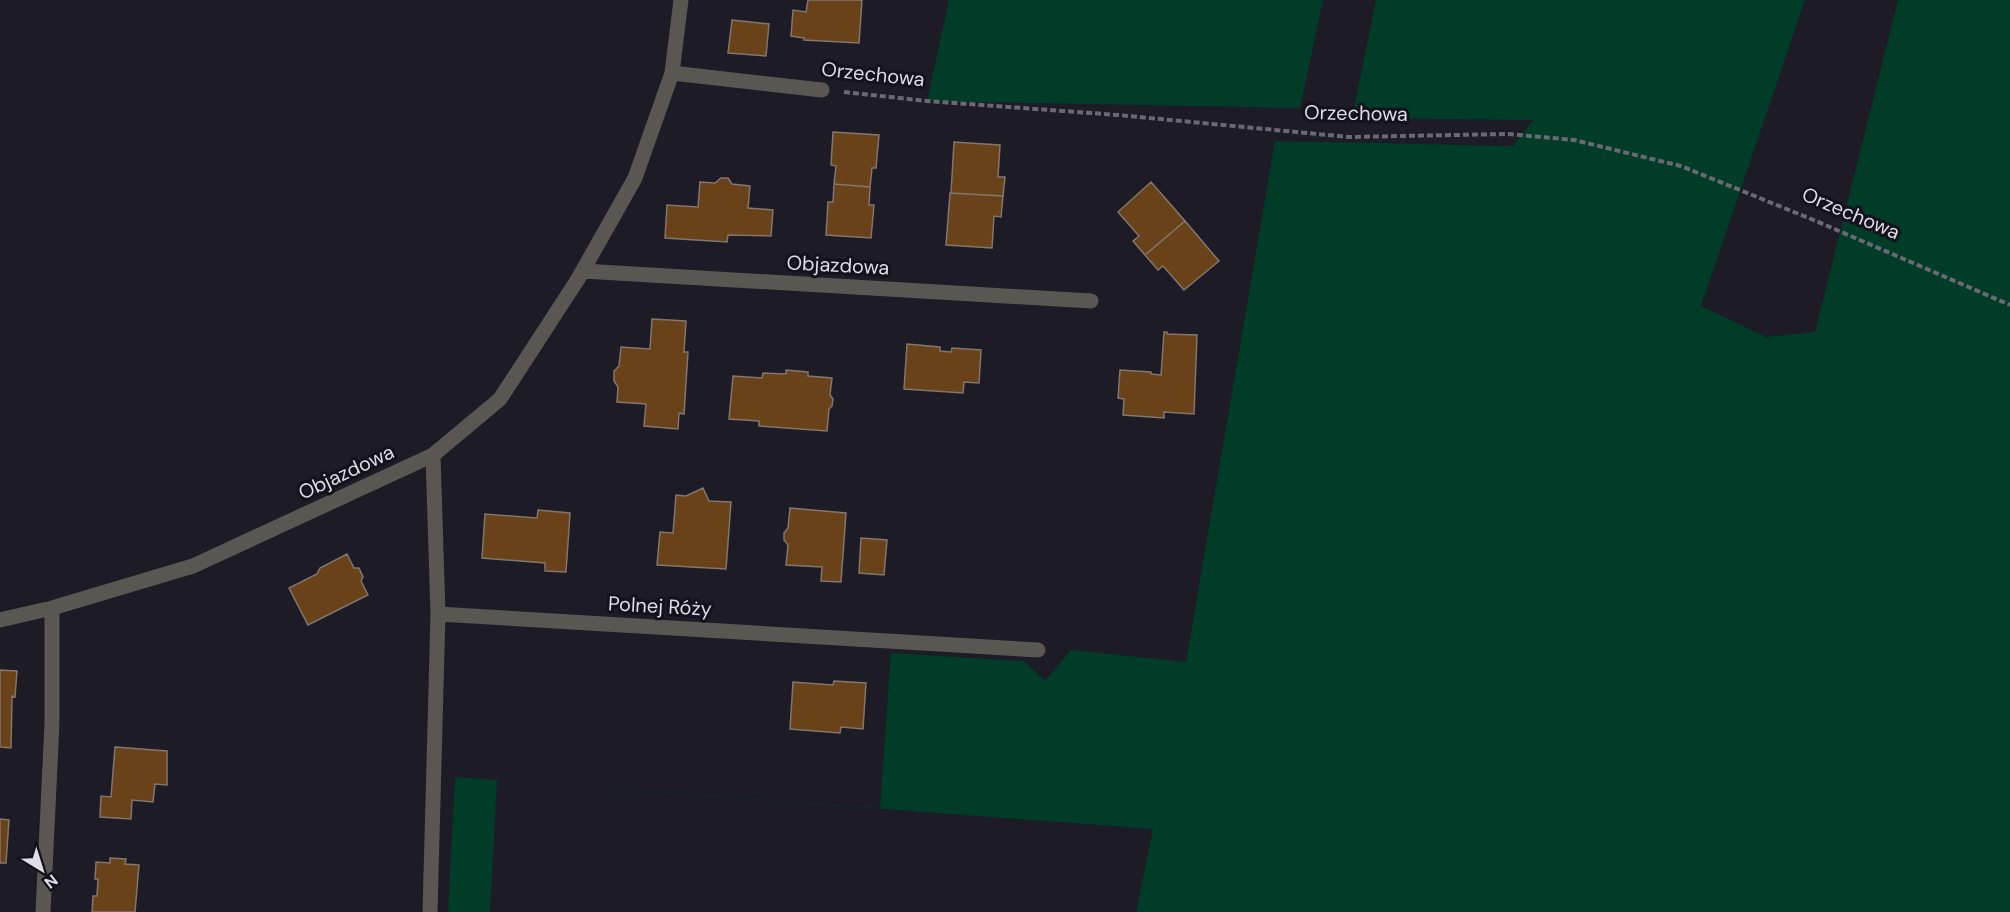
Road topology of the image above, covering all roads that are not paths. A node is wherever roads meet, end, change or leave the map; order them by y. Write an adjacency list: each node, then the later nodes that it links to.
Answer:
1 (681, 0): 2 (street, Objazdowa)
2 (672, 73): 3 (street, Orzechowa); 4 (street, Objazdowa)
3 (822, 90)
4 (583, 271): 5 (street, Objazdowa); 6 (street, Objazdowa)
5 (1091, 301)
6 (433, 455): 7 (street, Objazdowa); 8 (street)
7 (52, 608): 9 (street, Objazdowa); 11 (street)
8 (438, 614): 10 (street, Polnej Róży); 12 (street)
9 (0, 620)
10 (1038, 650)
11 (43, 912)
12 (430, 912)

